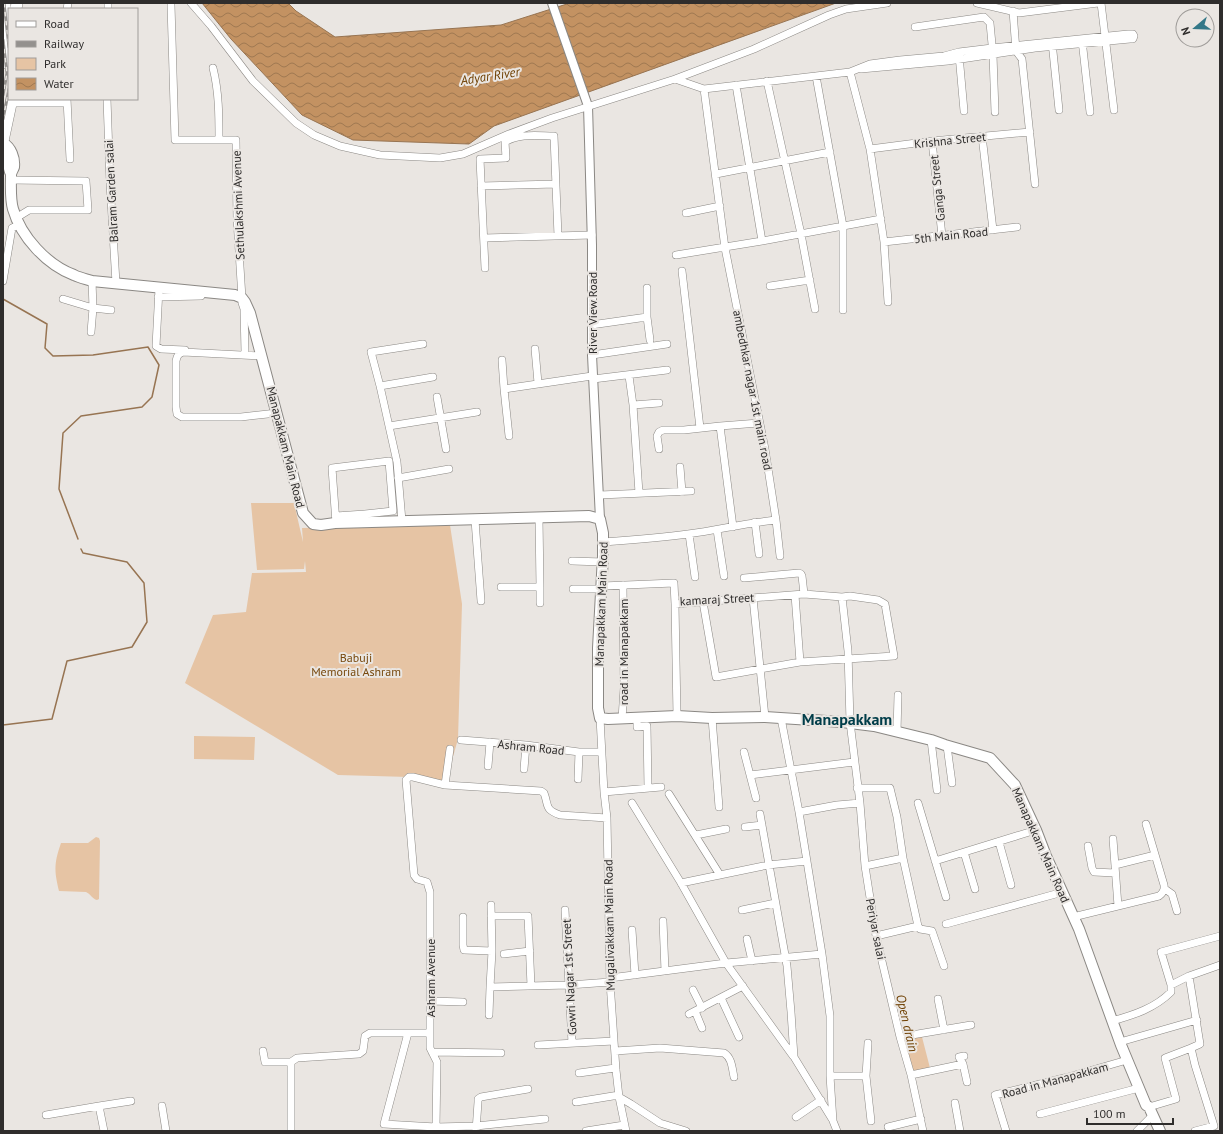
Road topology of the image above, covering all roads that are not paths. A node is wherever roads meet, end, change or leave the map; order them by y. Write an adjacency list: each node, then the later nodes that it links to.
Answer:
1 (5, 3): 17 (main road)
2 (191, 3): 28 (street)
3 (887, 3): 21 (street)
4 (977, 3): 9 (street)
5 (1098, 3): 9 (street)
6 (1101, 3): 11 (street)
7 (170, 5): 36 (street, Sethulakshmi Avenue)
8 (553, 5): 28 (street, River View Road)
9 (1013, 11): 14 (street)
10 (914, 27): 15 (street)
11 (1105, 39): 12 (street); 30 (street)
12 (1082, 41): 13 (street); 33 (street)
13 (1052, 44): 14 (street); 29 (street)
14 (1016, 48): 15 (street); 34 (street)
15 (992, 51): 16 (street); 32 (street)
16 (959, 56): 19 (street); 31 (street)
17 (3, 64)
18 (213, 68): 36 (street)
19 (850, 72): 20 (street); 39 (street)
20 (816, 76): 22 (street); 40 (street)
21 (675, 79): 24 (street); 28 (street)
22 (767, 81): 23 (street); 43 (street)
23 (736, 85): 24 (street); 44 (street)
24 (704, 89): 45 (street, ambedhkar nagar 1st main road)
25 (107, 100): 71 (street, Balram Garden salai)
26 (12, 101): 27 (street); 38 (main road)
27 (67, 101): 42 (street)
28 (588, 106): 58 (street, River View Road)
29 (1059, 110)
30 (1114, 110)
31 (964, 111)
32 (995, 112)
33 (1090, 112)
34 (1030, 132): 35 (street, Krishna Street); 48 (street)
35 (982, 136): 37 (street, Krishna Street); 56 (street)
36 (219, 140): 75 (street, Sethulakshmi Avenue)
37 (932, 141): 39 (street, Krishna Street); 60 (street, Ganga Street)
38 (3, 142): 46 (main road)
39 (870, 148): 52 (street)
40 (830, 152): 43 (street); 54 (street)
41 (3, 154): 46 (main road)
42 (70, 159)
43 (785, 161): 44 (street); 57 (street)
44 (750, 168): 45 (street); 62 (street)
45 (716, 174): 50 (street, ambedhkar nagar 1st main road)
46 (11, 177): 53 (main road); 53 (street)
47 (556, 184): 49 (street); 49 (street); 59 (street)
48 (1035, 184)
49 (481, 186): 61 (street)
50 (720, 206): 51 (street); 64 (street, ambedhkar nagar 1st main road)
51 (686, 213)
52 (881, 218): 54 (street); 63 (street)
53 (17, 221): 69 (street); 70 (main road)
54 (843, 226): 57 (street); 81 (street)
55 (1018, 227): 56 (street, 5th Main Road)
56 (993, 230): 60 (street, 5th Main Road)
57 (801, 234): 62 (street); 68 (street)
58 (592, 235): 59 (street); 83 (street, River View Road)
59 (558, 236): 61 (street)
60 (942, 236): 63 (street, 5th Main Road)
61 (484, 238): 66 (street)
62 (762, 241): 64 (street)
63 (884, 242): 77 (street)
64 (725, 248): 65 (street); 106 (street, ambedhkar nagar 1st main road)
65 (676, 255)
66 (485, 268)
67 (682, 271): 109 (street)
68 (810, 280): 72 (street); 79 (street)
69 (3, 281)
70 (92, 281): 71 (main road); 78 (street)
71 (116, 283): 74 (main road)
72 (770, 286)
73 (647, 288): 82 (street)
74 (159, 293): 75 (main road); 89 (street); 89 (street)
75 (242, 298): 90 (main road, Manapakkam Main Road)
76 (63, 299): 78 (street)
77 (888, 302)
78 (93, 308): 80 (street); 84 (street)
79 (815, 309)
80 (111, 310)
81 (843, 310)
82 (647, 317): 83 (street); 85 (street)
83 (591, 325): 91 (street, River View Road)
84 (91, 332)
85 (650, 340)
86 (423, 344): 98 (street)
87 (667, 344): 91 (street)
88 (535, 349): 97 (street)
89 (245, 352): 90 (street)
90 (261, 355): 104 (main road, Manapakkam Main Road); 104 (street)
91 (592, 355): 96 (street, River View Road)
92 (502, 360): 99 (street)
93 (667, 370): 94 (street)
94 (629, 376): 96 (street); 102 (street)
95 (433, 377): 98 (street)
96 (592, 377): 97 (street); 119 (street, River View Road)
97 (538, 383): 99 (street)
98 (380, 386): 107 (street)
99 (504, 389): 110 (street)
100 (438, 397): 105 (street)
101 (659, 403): 102 (street)
102 (632, 405): 118 (street)
103 (477, 412): 105 (street)
104 (277, 413): 123 (main road, Manapakkam Main Road)
105 (441, 418): 107 (street); 111 (street)
106 (759, 423): 108 (street); 125 (street, ambedhkar nagar 1st main road)
107 (389, 426): 115 (street)
108 (720, 426): 109 (street); 128 (street)
109 (700, 428): 112 (street)
110 (509, 436)
111 (446, 449)
112 (659, 449)
113 (680, 467): 117 (street)
114 (449, 469): 115 (street)
115 (398, 478): 126 (street)
116 (691, 491): 117 (street)
117 (682, 492): 118 (street)
118 (639, 493): 119 (street)
119 (600, 495): 122 (street, River View Road)
120 (365, 518): 123 (main road, Manapakkam Main Road); 123 (street); 126 (main road, Manapakkam Main Road)
121 (539, 518): 122 (main road, Manapakkam Main Road); 124 (main road, Manapakkam Main Road); 141 (street)
122 (600, 519): 131 (main road, Manapakkam Main Road)
123 (336, 520)
124 (475, 520): 126 (main road, Manapakkam Main Road); 148 (street)
125 (776, 520): 127 (street); 133 (street, ambedhkar nagar 1st main road)
126 (402, 521)
127 (755, 522): 128 (street); 132 (street)
128 (733, 526): 129 (street)
129 (717, 530): 130 (street); 137 (street)
130 (688, 534): 131 (street); 136 (street)
131 (603, 542): 135 (main road, Manapakkam Main Road)
132 (759, 554)
133 (780, 556)
134 (572, 561): 135 (street)
135 (603, 562): 142 (main road, Manapakkam Main Road)
136 (695, 576)
137 (724, 576)
138 (744, 578): 144 (street)
139 (623, 585): 142 (street, kamaraj Street); 151 (street, kamaraj Street); 162 (street, road in Manapakkam)
140 (501, 587): 141 (street)
141 (540, 587): 150 (street)
142 (602, 587): 143 (street, kamaraj Street); 158 (main road, Manapakkam Main Road)
143 (573, 589)
144 (804, 594): 145 (street, kamaraj Street); 146 (street, kamaraj Street)
145 (795, 595): 147 (street, kamaraj Street); 153 (street)
146 (842, 597): 152 (street, Periyar salai); 152 (street, kamaraj Street)
147 (753, 598): 149 (street, kamaraj Street); 154 (street)
148 (481, 601)
149 (703, 602): 151 (street, kamaraj Street); 154 (street)
150 (540, 603)
151 (676, 604): 156 (street)
152 (848, 659): 153 (street); 163 (street, Periyar salai)
153 (800, 662): 154 (street)
154 (759, 670): 157 (street)
155 (898, 695): 164 (street)
156 (677, 716): 159 (main road, Manapakkam Main Road); 160 (main road, Manapakkam Main Road)
157 (765, 717): 160 (main road, Manapakkam Main Road); 161 (main road, Manapakkam Main Road)
158 (600, 718): 162 (main road, Manapakkam Main Road); 172 (street, Mugalivakkam Main Road)
159 (637, 718): 162 (main road, Manapakkam Main Road); 183 (street)
160 (712, 718): 192 (street)
161 (781, 718): 163 (main road, Manapakkam Main Road); 177 (street)
162 (622, 719)
163 (850, 722): 164 (main road, Manapakkam Main Road); 174 (street, Periyar salai)
164 (896, 732): 166 (main road, Manapakkam Main Road)
165 (462, 740): 167 (street, Ashram Road)
166 (931, 740): 169 (main road, Manapakkam Main Road); 185 (street)
167 (490, 742): 168 (street, Ashram Road); 175 (street)
168 (526, 745): 171 (street, Ashram Road); 176 (street)
169 (947, 746): 180 (street); 200 (main road, Manapakkam Main Road)
170 (450, 749): 181 (street)
171 (579, 752): 172 (street, Ashram Road); 179 (street)
172 (601, 752): 186 (street, Mugalivakkam Main Road)
173 (744, 752): 178 (street)
174 (854, 762): 177 (street); 184 (street, Periyar salai)
175 (488, 766)
176 (524, 769)
177 (791, 771): 178 (street); 193 (street)
178 (750, 776): 188 (street)
179 (578, 779)
180 (952, 783)
181 (445, 785): 195 (street); 257 (street, Ashram Avenue)
182 (661, 787): 183 (street)
183 (648, 788): 186 (street)
184 (857, 788): 190 (street, Periyar salai); 207 (street)
185 (937, 790)
186 (604, 792): 195 (street, Mugalivakkam Main Road)
187 (669, 794): 201 (street)
188 (756, 798)
189 (632, 803): 214 (street)
190 (860, 803): 193 (street); 211 (street, Periyar salai)
191 (918, 803): 209 (street)
192 (719, 807)
193 (799, 812): 208 (street)
194 (760, 814): 197 (street)
195 (607, 818): 248 (street, Mugalivakkam Main Road)
196 (1146, 824): 206 (street)
197 (762, 825): 198 (street); 210 (street)
198 (746, 828)
199 (726, 829): 201 (street)
200 (1036, 830): 203 (street); 218 (main road, Manapakkam Main Road)
201 (696, 835): 213 (street)
202 (1113, 839): 212 (street)
203 (999, 842): 205 (street); 215 (street)
204 (1088, 846): 212 (street)
205 (964, 852): 209 (street); 216 (street)
206 (1155, 855): 212 (street); 217 (street)
207 (904, 858): 211 (street); 231 (street)
208 (807, 861): 210 (street); 239 (street)
209 (935, 861): 219 (street)
210 (768, 866): 213 (street); 220 (street)
211 (865, 866): 233 (street, Periyar salai)
212 (1115, 869): 222 (street)
213 (720, 875): 214 (street)
214 (681, 883): 242 (street)
215 (1011, 885)
216 (975, 889)
217 (1165, 889): 222 (street); 225 (street)
218 (1063, 892): 227 (main road, Manapakkam Main Road); 230 (street)
219 (946, 897)
220 (775, 903): 224 (street); 240 (street)
221 (492, 905): 226 (street)
222 (1118, 906): 227 (street)
223 (565, 910): 249 (street, Gowri Nagar 1st Street)
224 (742, 910)
225 (1178, 911)
226 (491, 916): 236 (street); 237 (street)
227 (1073, 916): 262 (main road, Manapakkam Main Road)
228 (462, 918): 236 (street)
229 (663, 921): 245 (street)
230 (946, 924)
231 (918, 926): 233 (street); 244 (street)
232 (632, 930): 246 (street)
233 (876, 936): 269 (street, Periyar salai)
234 (1220, 936): 250 (street)
235 (747, 940): 241 (street)
236 (492, 951): 253 (street)
237 (530, 952): 238 (street); 251 (street)
238 (504, 954)
239 (822, 954): 240 (street); 288 (street)
240 (785, 957): 241 (street); 281 (street)
241 (752, 961): 242 (street)
242 (726, 964): 245 (street); 252 (street)
243 (1220, 964): 247 (street)
244 (944, 966)
245 (665, 971): 246 (street)
246 (635, 975): 248 (street)
247 (1189, 976): 250 (street); 261 (street)
248 (610, 980): 249 (street); 270 (street, Mugalivakkam Main Road)
249 (569, 985): 251 (street); 272 (street, Gowri Nagar 1st Street)
250 (1171, 985): 262 (street)
251 (531, 986): 253 (street)
252 (743, 986): 255 (street); 281 (street)
253 (490, 987): 260 (street)
254 (693, 990): 259 (street)
255 (721, 998): 259 (street); 268 (street)
256 (938, 999): 265 (street)
257 (431, 1001): 258 (street); 267 (street, Ashram Avenue)
258 (463, 1002)
259 (695, 1011): 264 (street)
260 (489, 1015)
261 (1197, 1020): 271 (street); 275 (street)
262 (1112, 1021): 271 (main road, Manapakkam Main Road)
263 (971, 1025): 265 (street)
264 (702, 1028)
265 (944, 1030): 269 (street)
266 (408, 1033): 267 (street, Ashram Avenue); 283 (street, Ashram Avenue); 311 (street)
267 (430, 1033): 278 (street)
268 (738, 1037)
269 (900, 1037): 287 (street, Periyar salai)
270 (614, 1041): 272 (street); 277 (street, Mugalivakkam Main Road)
271 (1120, 1042): 282 (main road, Manapakkam Main Road)
272 (572, 1043): 274 (street)
273 (868, 1043): 289 (street)
274 (538, 1045)
275 (1191, 1048): 301 (street); 309 (street)
276 (263, 1051): 283 (street, Ashram Avenue)
277 (615, 1051): 285 (street, Mugalivakkam Main Road); 290 (street)
278 (432, 1052): 279 (street); 313 (street)
279 (502, 1053)
280 (964, 1056): 284 (street)
281 (794, 1057): 295 (street)
282 (1127, 1060): 292 (main road, Manapakkam Main Road); 323 (street, Road in Manapakkam)
283 (291, 1062): 317 (street)
284 (963, 1064): 287 (street); 291 (street)
285 (616, 1068): 286 (street); 294 (street, Mugalivakkam Main Road)
286 (579, 1073)
287 (911, 1074): 306 (street, Periyar salai)
288 (830, 1076): 289 (street); 307 (street)
289 (866, 1076): 308 (street)
290 (734, 1077)
291 (967, 1082)
292 (1139, 1088): 301 (main road, Manapakkam Main Road); 302 (street)
293 (528, 1089): 314 (street)
294 (619, 1096): 297 (street); 312 (street, Mugalivakkam Main Road); 319 (street)
295 (820, 1100): 304 (street); 307 (street)
296 (131, 1101): 299 (street)
297 (576, 1102)
298 (955, 1103): 322 (street)
299 (100, 1106): 303 (street); 315 (street)
300 (162, 1106): 316 (street)
301 (1151, 1112): 324 (street); 325 (main road, Manapakkam Main Road)
302 (1040, 1114)
303 (46, 1115)
304 (796, 1117)
305 (545, 1119): 314 (street)
306 (921, 1120): 310 (street); 321 (street, Periyar salai)
307 (833, 1121): 320 (street)
308 (871, 1121)
309 (1217, 1125): 326 (street)
310 (888, 1127)
311 (384, 1128): 313 (street)
312 (625, 1128): 318 (street)
313 (436, 1129): 314 (street)
314 (476, 1129)
315 (104, 1131)
316 (166, 1131)
317 (291, 1131)
318 (586, 1131)
319 (686, 1131)
320 (838, 1131)
321 (923, 1131)
322 (960, 1131)
323 (1006, 1131)
324 (1137, 1131)
325 (1160, 1131)
326 (1195, 1131)

